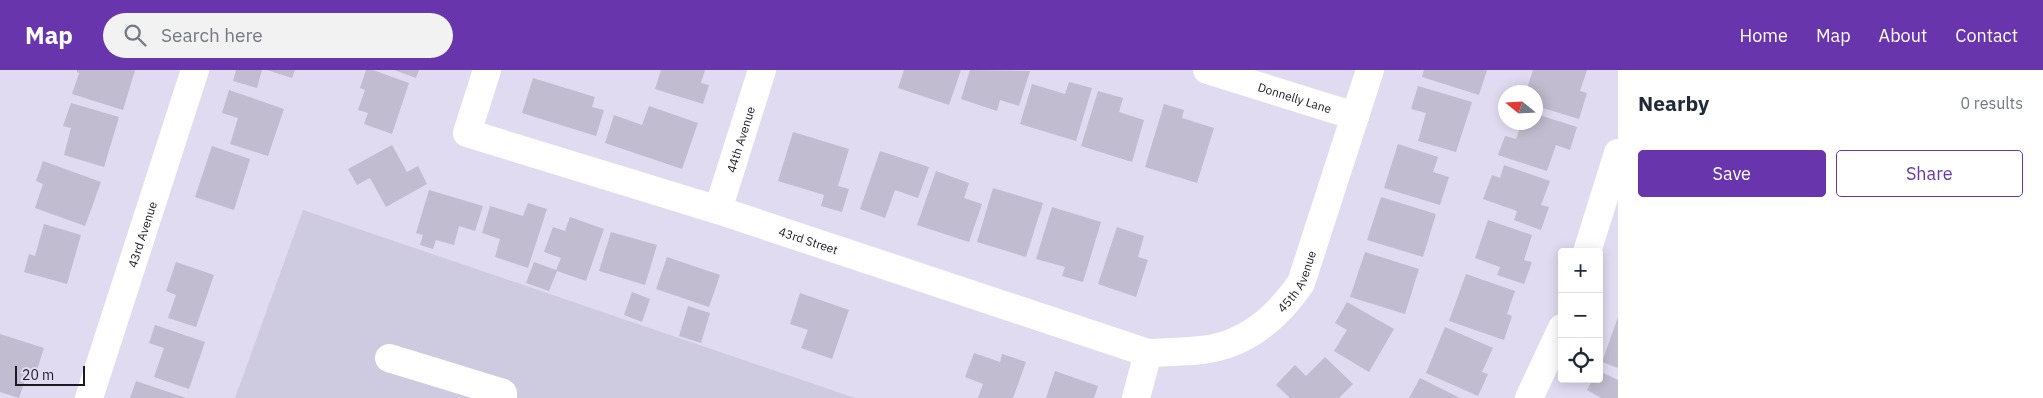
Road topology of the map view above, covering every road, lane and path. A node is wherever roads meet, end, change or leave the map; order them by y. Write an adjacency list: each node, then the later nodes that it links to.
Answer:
1 (195, 70): 13 (street, 43rd Avenue)
2 (487, 70): 8 (street, 43rd Street)
3 (762, 70): 8 (street, 44th Avenue)
4 (1208, 70): 6 (street, Donnelly Lane)
5 (1370, 70): 6 (street, 45th Avenue)
6 (1355, 116): 11 (street, 45th Avenue)
7 (1618, 153): 9 (street)
8 (718, 210): 11 (street, 43rd Street)
9 (1587, 248)
10 (1558, 336): 16 (street)
11 (1148, 353): 15 (street)
12 (389, 358): 14 (street)
13 (90, 398)
14 (503, 398)
15 (1136, 398)
16 (1529, 398)

